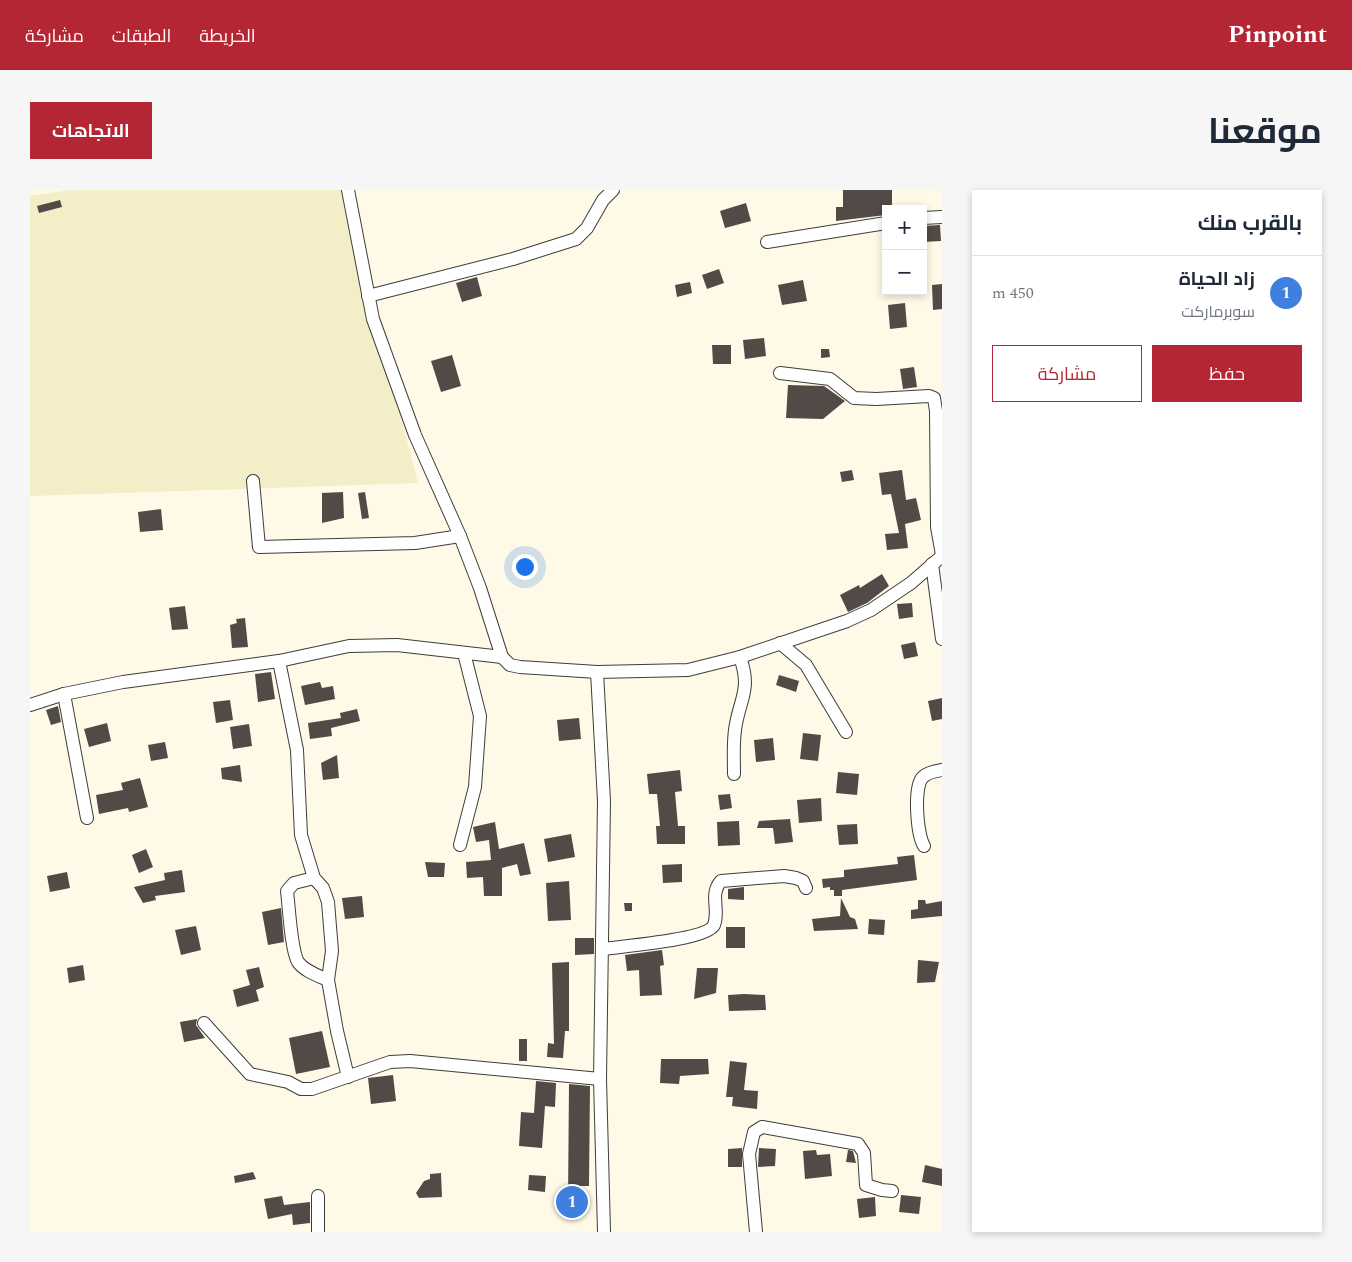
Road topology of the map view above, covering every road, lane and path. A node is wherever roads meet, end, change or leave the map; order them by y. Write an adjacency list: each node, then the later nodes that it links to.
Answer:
1 (348, 190): 7 (street)
2 (613, 190): 7 (street)
3 (942, 216): 4 (street)
4 (927, 218)
5 (882, 224): 6 (street)
6 (767, 242)
7 (368, 296): 10 (street)
8 (780, 373): 11 (street)
9 (253, 481): 10 (street)
10 (460, 536): 15 (street)
11 (939, 558): 12 (street); 13 (street)
12 (942, 639)
13 (780, 643): 16 (street); 21 (street)
14 (464, 653): 15 (street); 17 (street); 25 (street)
15 (502, 657): 18 (street)
16 (740, 657): 18 (street); 23 (street)
17 (279, 661): 19 (street); 27 (street)
18 (597, 672): 29 (street)
19 (64, 694): 20 (street); 24 (street)
20 (30, 705)
21 (846, 732)
22 (942, 770): 26 (street)
23 (734, 774)
24 (87, 818)
25 (460, 845)
26 (924, 846)
27 (314, 878): 30 (street); 30 (street)
28 (806, 888): 29 (street)
29 (603, 949): 33 (street)
30 (328, 980): 32 (street)
31 (204, 1022): 32 (street)
32 (348, 1077): 33 (street)
33 (600, 1079): 37 (street)
34 (892, 1191): 38 (street)
35 (318, 1196): 36 (street)
36 (318, 1232)
37 (604, 1232)
38 (756, 1232)

